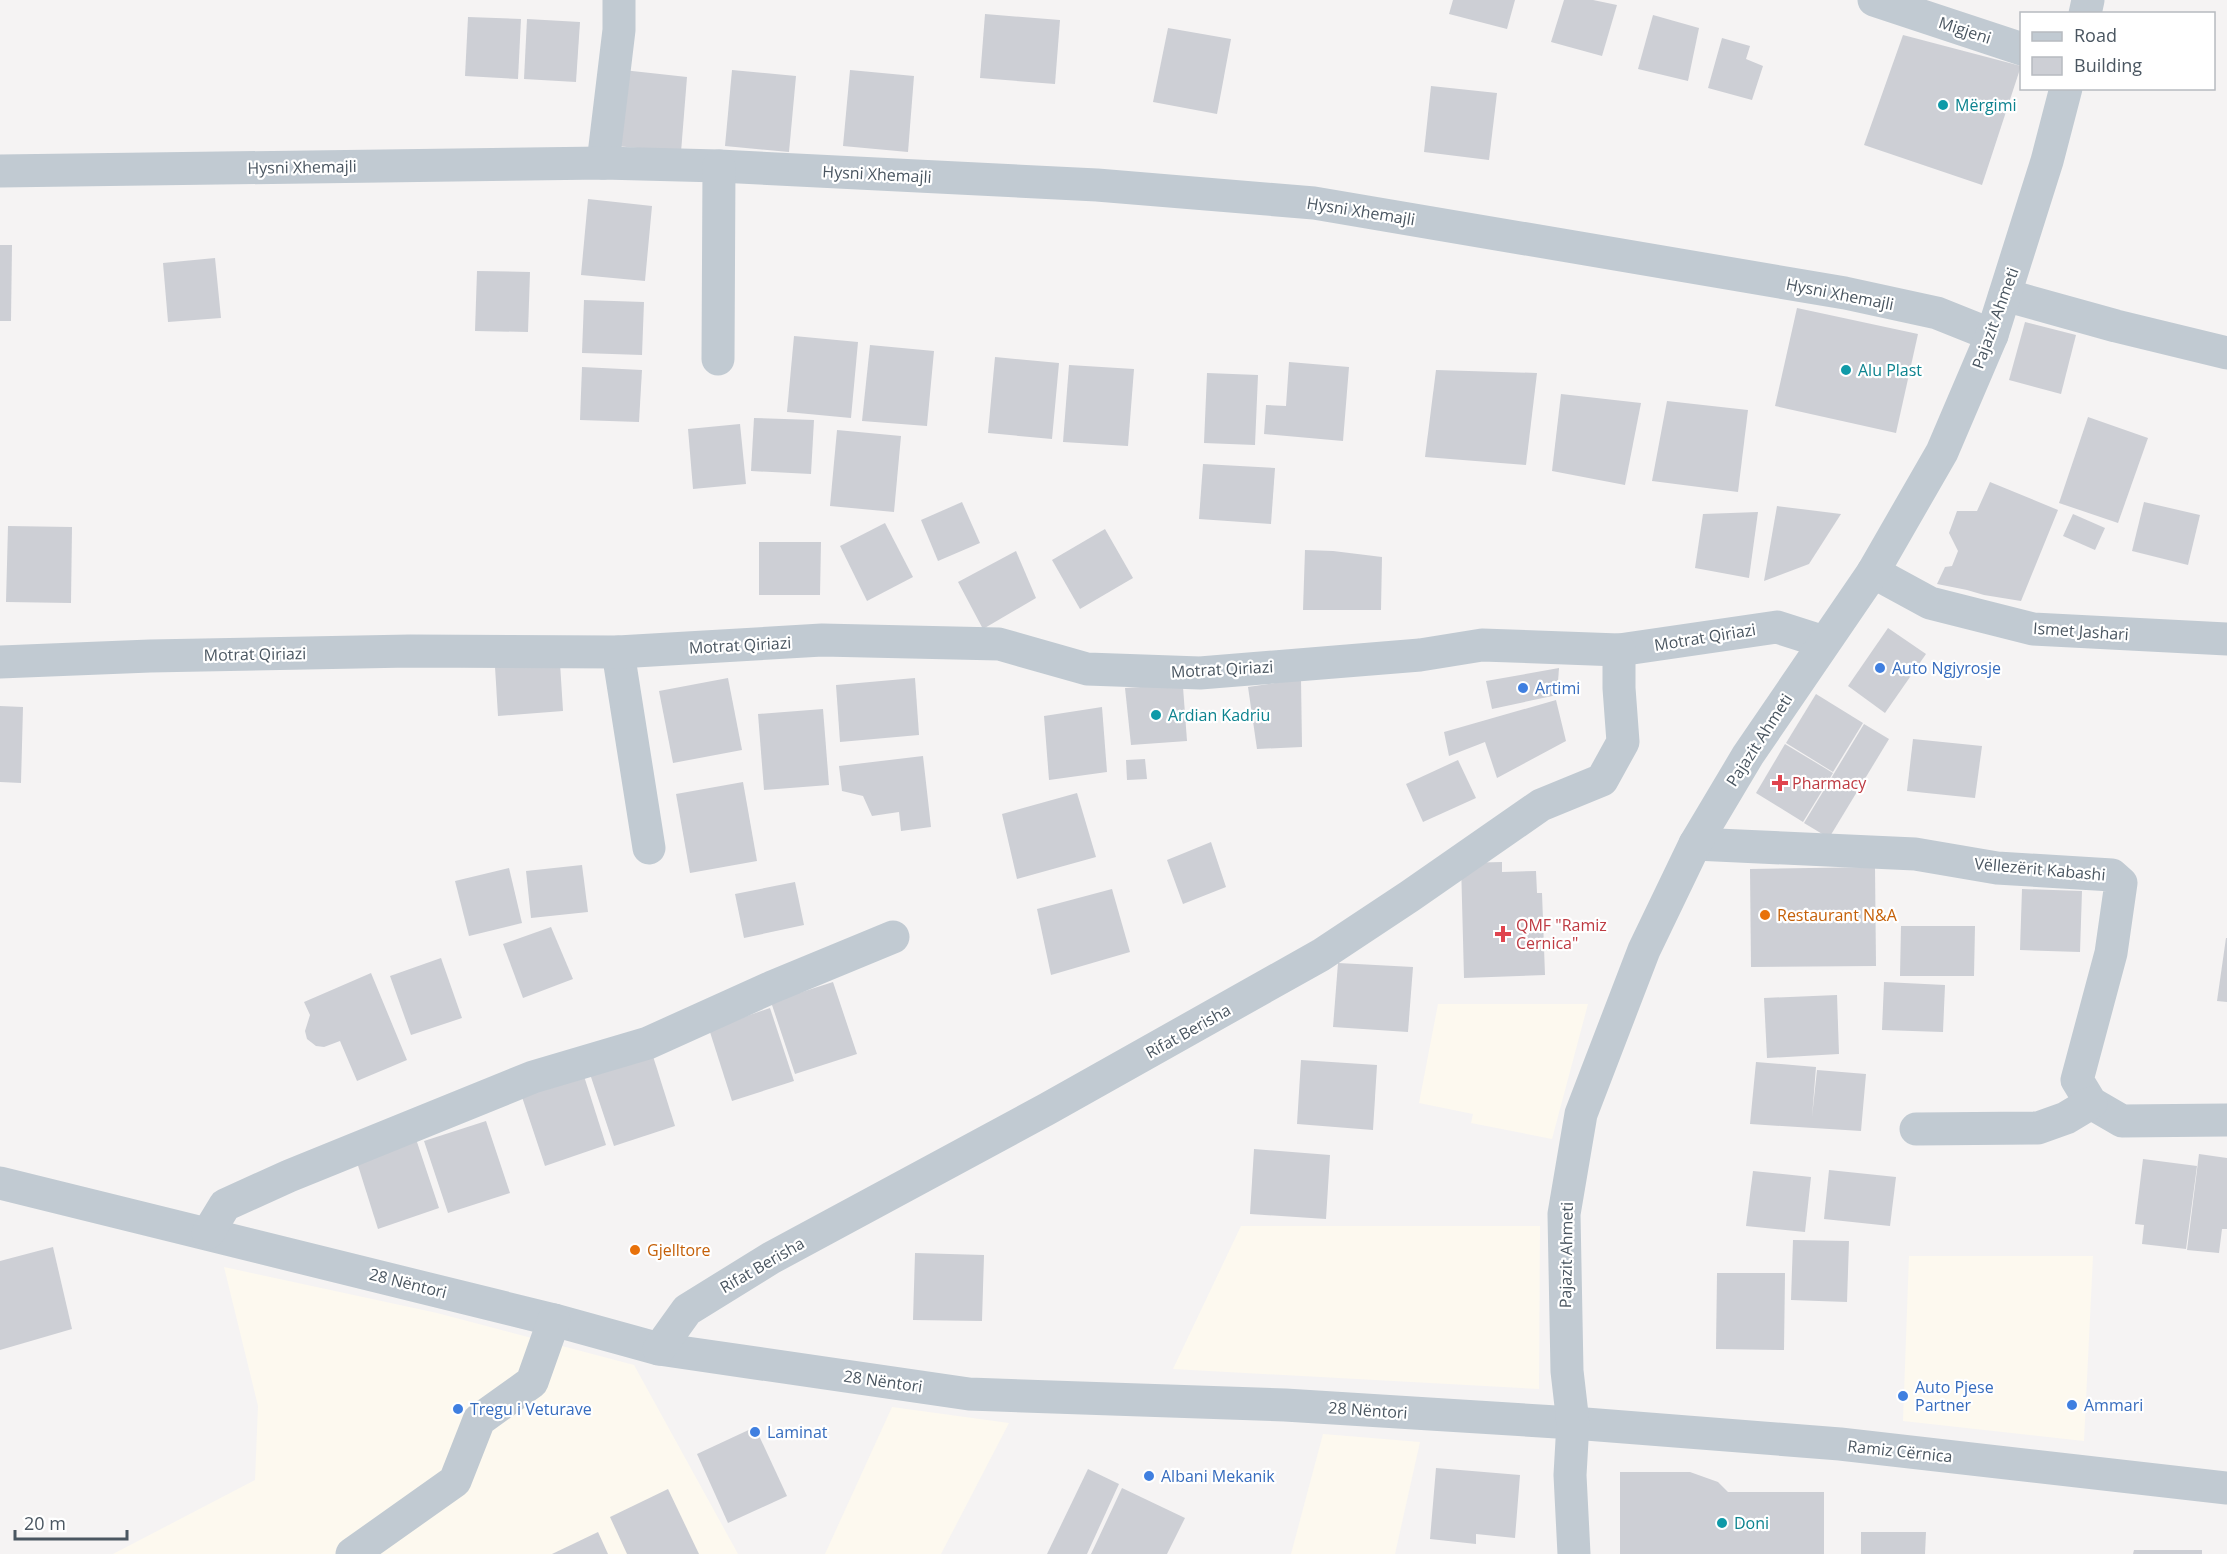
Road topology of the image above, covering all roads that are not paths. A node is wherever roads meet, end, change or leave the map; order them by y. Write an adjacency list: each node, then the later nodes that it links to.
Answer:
1 (619, 0): 5 (street)
2 (1874, 0): 3 (street, Migjeni)
3 (2020, 48)
4 (2065, 90): 8 (street, Pajazit Ahmeti)
5 (603, 164): 6 (street, Hysni Xhemajli); 7 (street, Hysni Xhemajli)
6 (719, 166): 9 (street, Hysni Xhemajli); 11 (street)
7 (0, 171)
8 (2005, 295): 9 (street, Pajazit Ahmeti); 10 (street)
9 (1992, 335): 12 (street, Pajazit Ahmeti)
10 (2227, 353)
11 (718, 359)
12 (1873, 572): 13 (street, Ismet Jashari); 14 (street, Pajazit Ahmeti)
13 (2227, 639)
14 (1824, 642): 15 (street, Motrat Qiriazi); 18 (street, Pajazit Ahmeti)
15 (1619, 650): 16 (street, Motrat Qiriazi); 27 (street, Rifat Berisha)
16 (618, 652): 17 (street, Motrat Qiriazi); 19 (street)
17 (0, 662)
18 (1695, 844): 21 (street, Vëllezërit Kabashi); 28 (street, Pajazit Ahmeti)
19 (649, 848)
20 (893, 937): 25 (street)
21 (2091, 1103): 22 (street); 23 (street)
22 (2227, 1120)
23 (1916, 1129)
24 (0, 1184): 25 (street, 28 Nëntori)
25 (208, 1233): 26 (street, 28 Nëntori)
26 (554, 1320): 27 (street, 28 Nëntori); 30 (street)
27 (659, 1349): 28 (street, 28 Nëntori)
28 (1573, 1423): 29 (street, Ramiz Cërnica); 31 (street, Pajazit Ahmeti)
29 (2227, 1488)
30 (352, 1554)
31 (1574, 1554)

